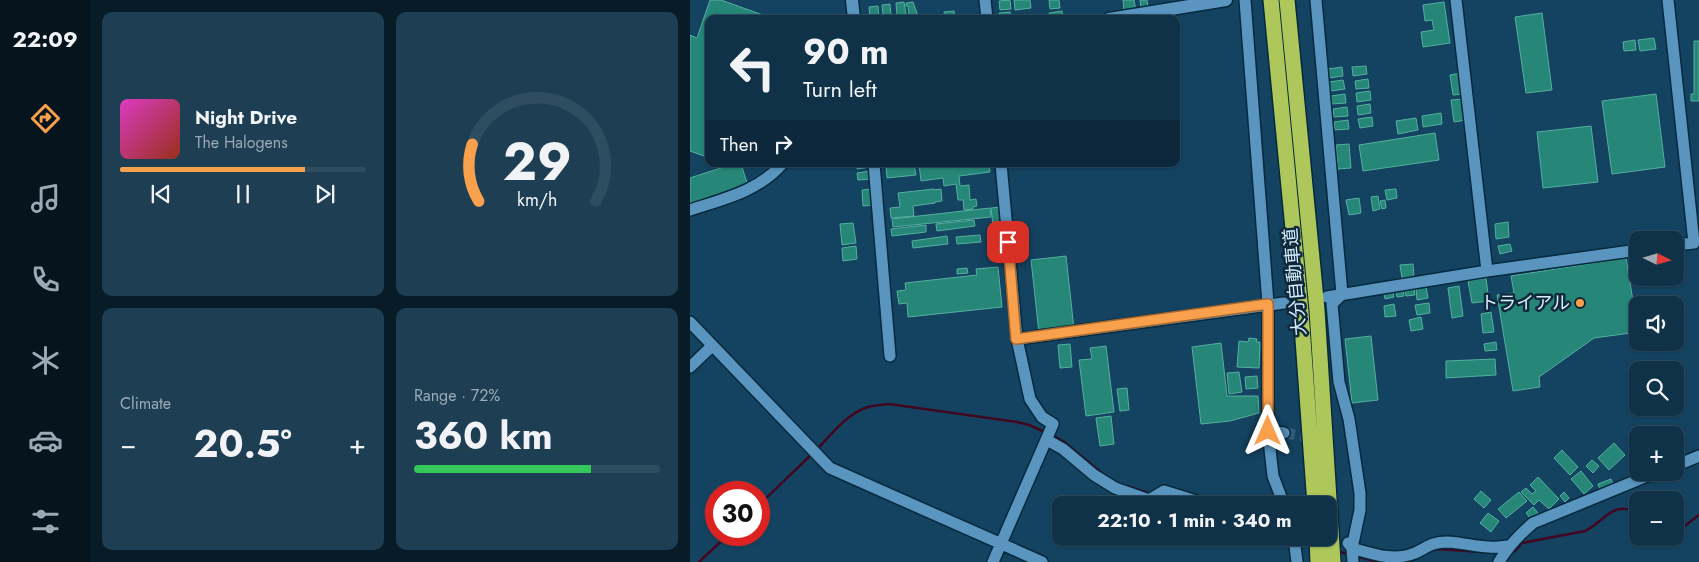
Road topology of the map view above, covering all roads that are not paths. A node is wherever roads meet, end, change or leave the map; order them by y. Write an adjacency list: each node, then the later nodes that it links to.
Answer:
1 (852, 0): 10 (street)
2 (985, 0): 11 (street)
3 (1226, 0): 12 (street)
4 (1245, 0): 23 (street)
5 (1271, 0): 39 (highway, 大分自動車道)
6 (1287, 0): 49 (highway, 大分自動車道)
7 (1316, 0): 20 (street)
8 (1456, 0): 19 (street)
9 (1668, 0): 17 (street)
10 (854, 15)
11 (987, 15)
12 (1134, 15)
13 (779, 167): 16 (street)
14 (874, 167): 27 (street)
15 (1001, 167): 25 (street)
16 (690, 210)
17 (1684, 244)
18 (1629, 251): 19 (street)
19 (1488, 271): 20 (street)
20 (1342, 294): 21 (street); 43 (street)
21 (1327, 297)
22 (1284, 302): 23 (street)
23 (1268, 304): 25 (street); 29 (street)
24 (690, 322): 26 (street)
25 (1016, 339): 31 (street)
26 (712, 346): 28 (street); 40 (street)
27 (890, 356)
28 (690, 367)
29 (1268, 431): 30 (street); 38 (street)
30 (1284, 433)
31 (1049, 434): 35 (street); 40 (street)
32 (1699, 456): 33 (street)
33 (1684, 462)
34 (1635, 481): 44 (street)
35 (1138, 496)
36 (1157, 496): 37 (street)
37 (1180, 496)
38 (1281, 496)
39 (1314, 496)
40 (1000, 544): 45 (street); 46 (street)
41 (1295, 546): 47 (street)
42 (1317, 546): 48 (highway)
43 (1351, 552): 44 (street)
44 (1504, 553)
45 (993, 562)
46 (1042, 562)
47 (1297, 562)
48 (1318, 562)
49 (1334, 562)

